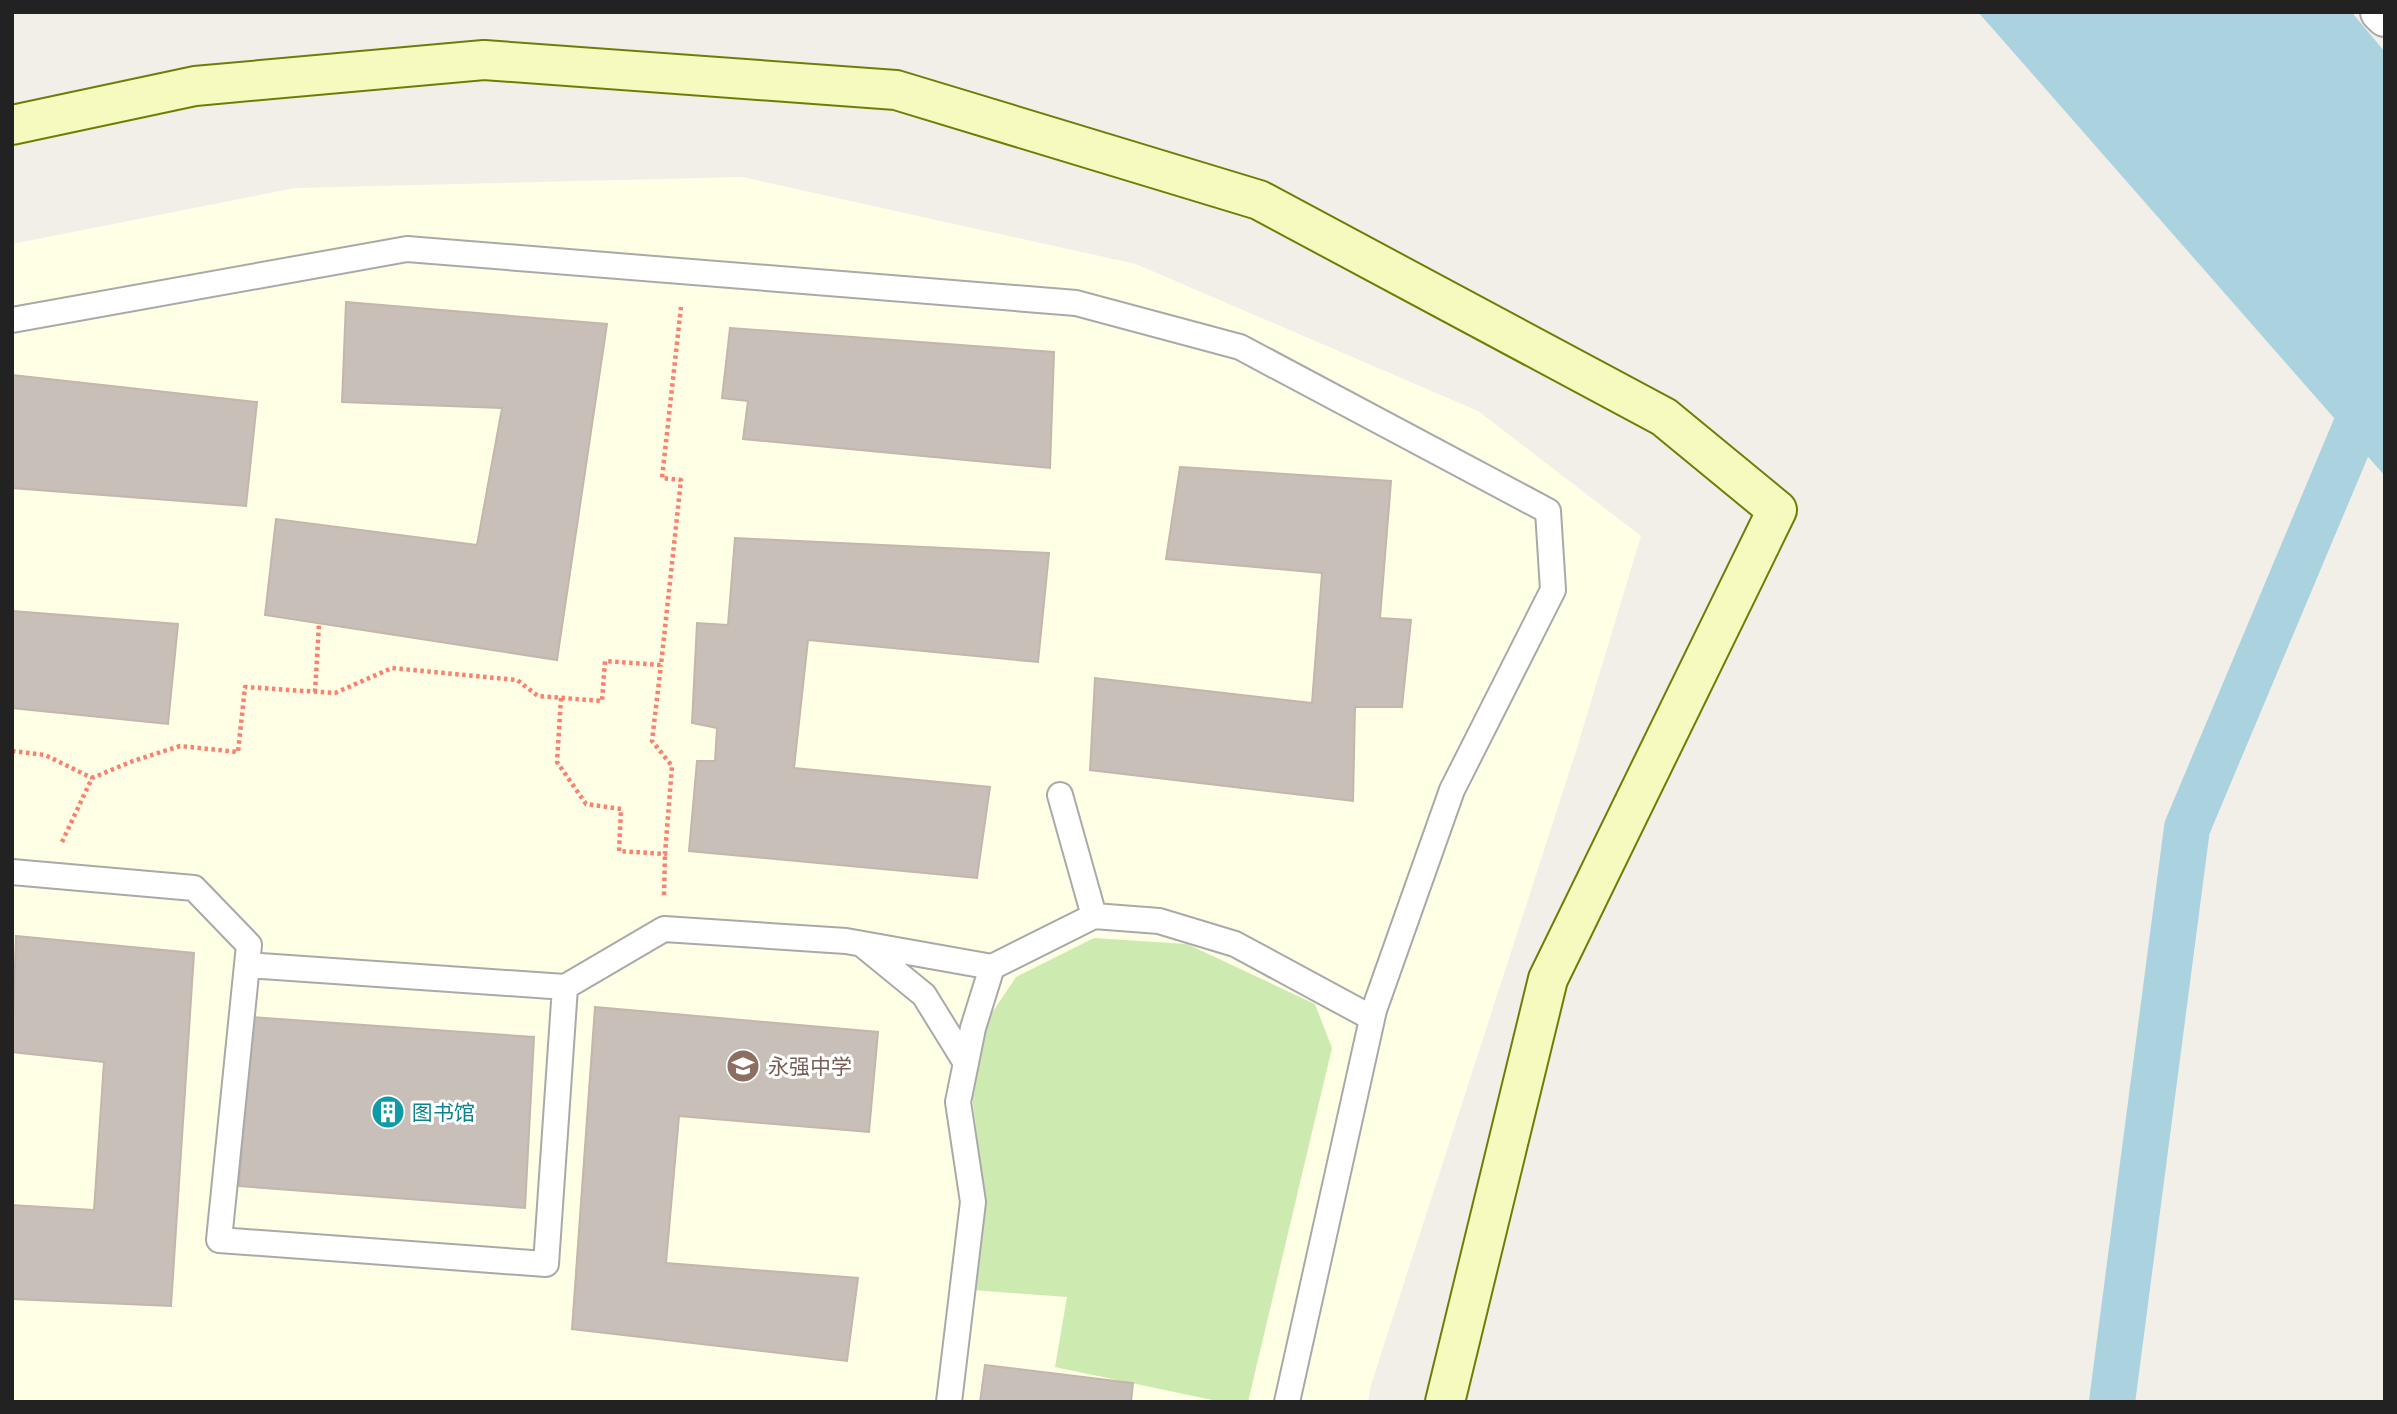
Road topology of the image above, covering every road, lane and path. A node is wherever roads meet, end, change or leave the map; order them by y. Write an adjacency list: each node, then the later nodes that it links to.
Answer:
1 (2380, 12): 2 (street)
2 (2385, 17)
3 (12, 125): 24 (street)
4 (685, 271): 5 (lane); 7 (path); 20 (lane)
5 (12, 320)
6 (319, 624): 8 (path)
7 (662, 665): 9 (path); 9 (path)
8 (315, 692): 9 (path); 11 (path)
9 (561, 698)
10 (12, 751): 11 (path)
11 (92, 778): 14 (path)
12 (1060, 795): 15 (lane)
13 (12, 872): 14 (lane)
14 (46, 876): 17 (lane)
15 (1094, 916): 18 (lane); 20 (lane)
16 (862, 944): 18 (lane); 19 (lane); 21 (lane)
17 (247, 965): 19 (lane); 19 (lane)
18 (992, 967): 21 (lane)
19 (565, 987)
20 (1372, 1018): 23 (lane)
21 (966, 1063): 22 (lane)
22 (949, 1402)
23 (1287, 1402)
24 (1445, 1402)

